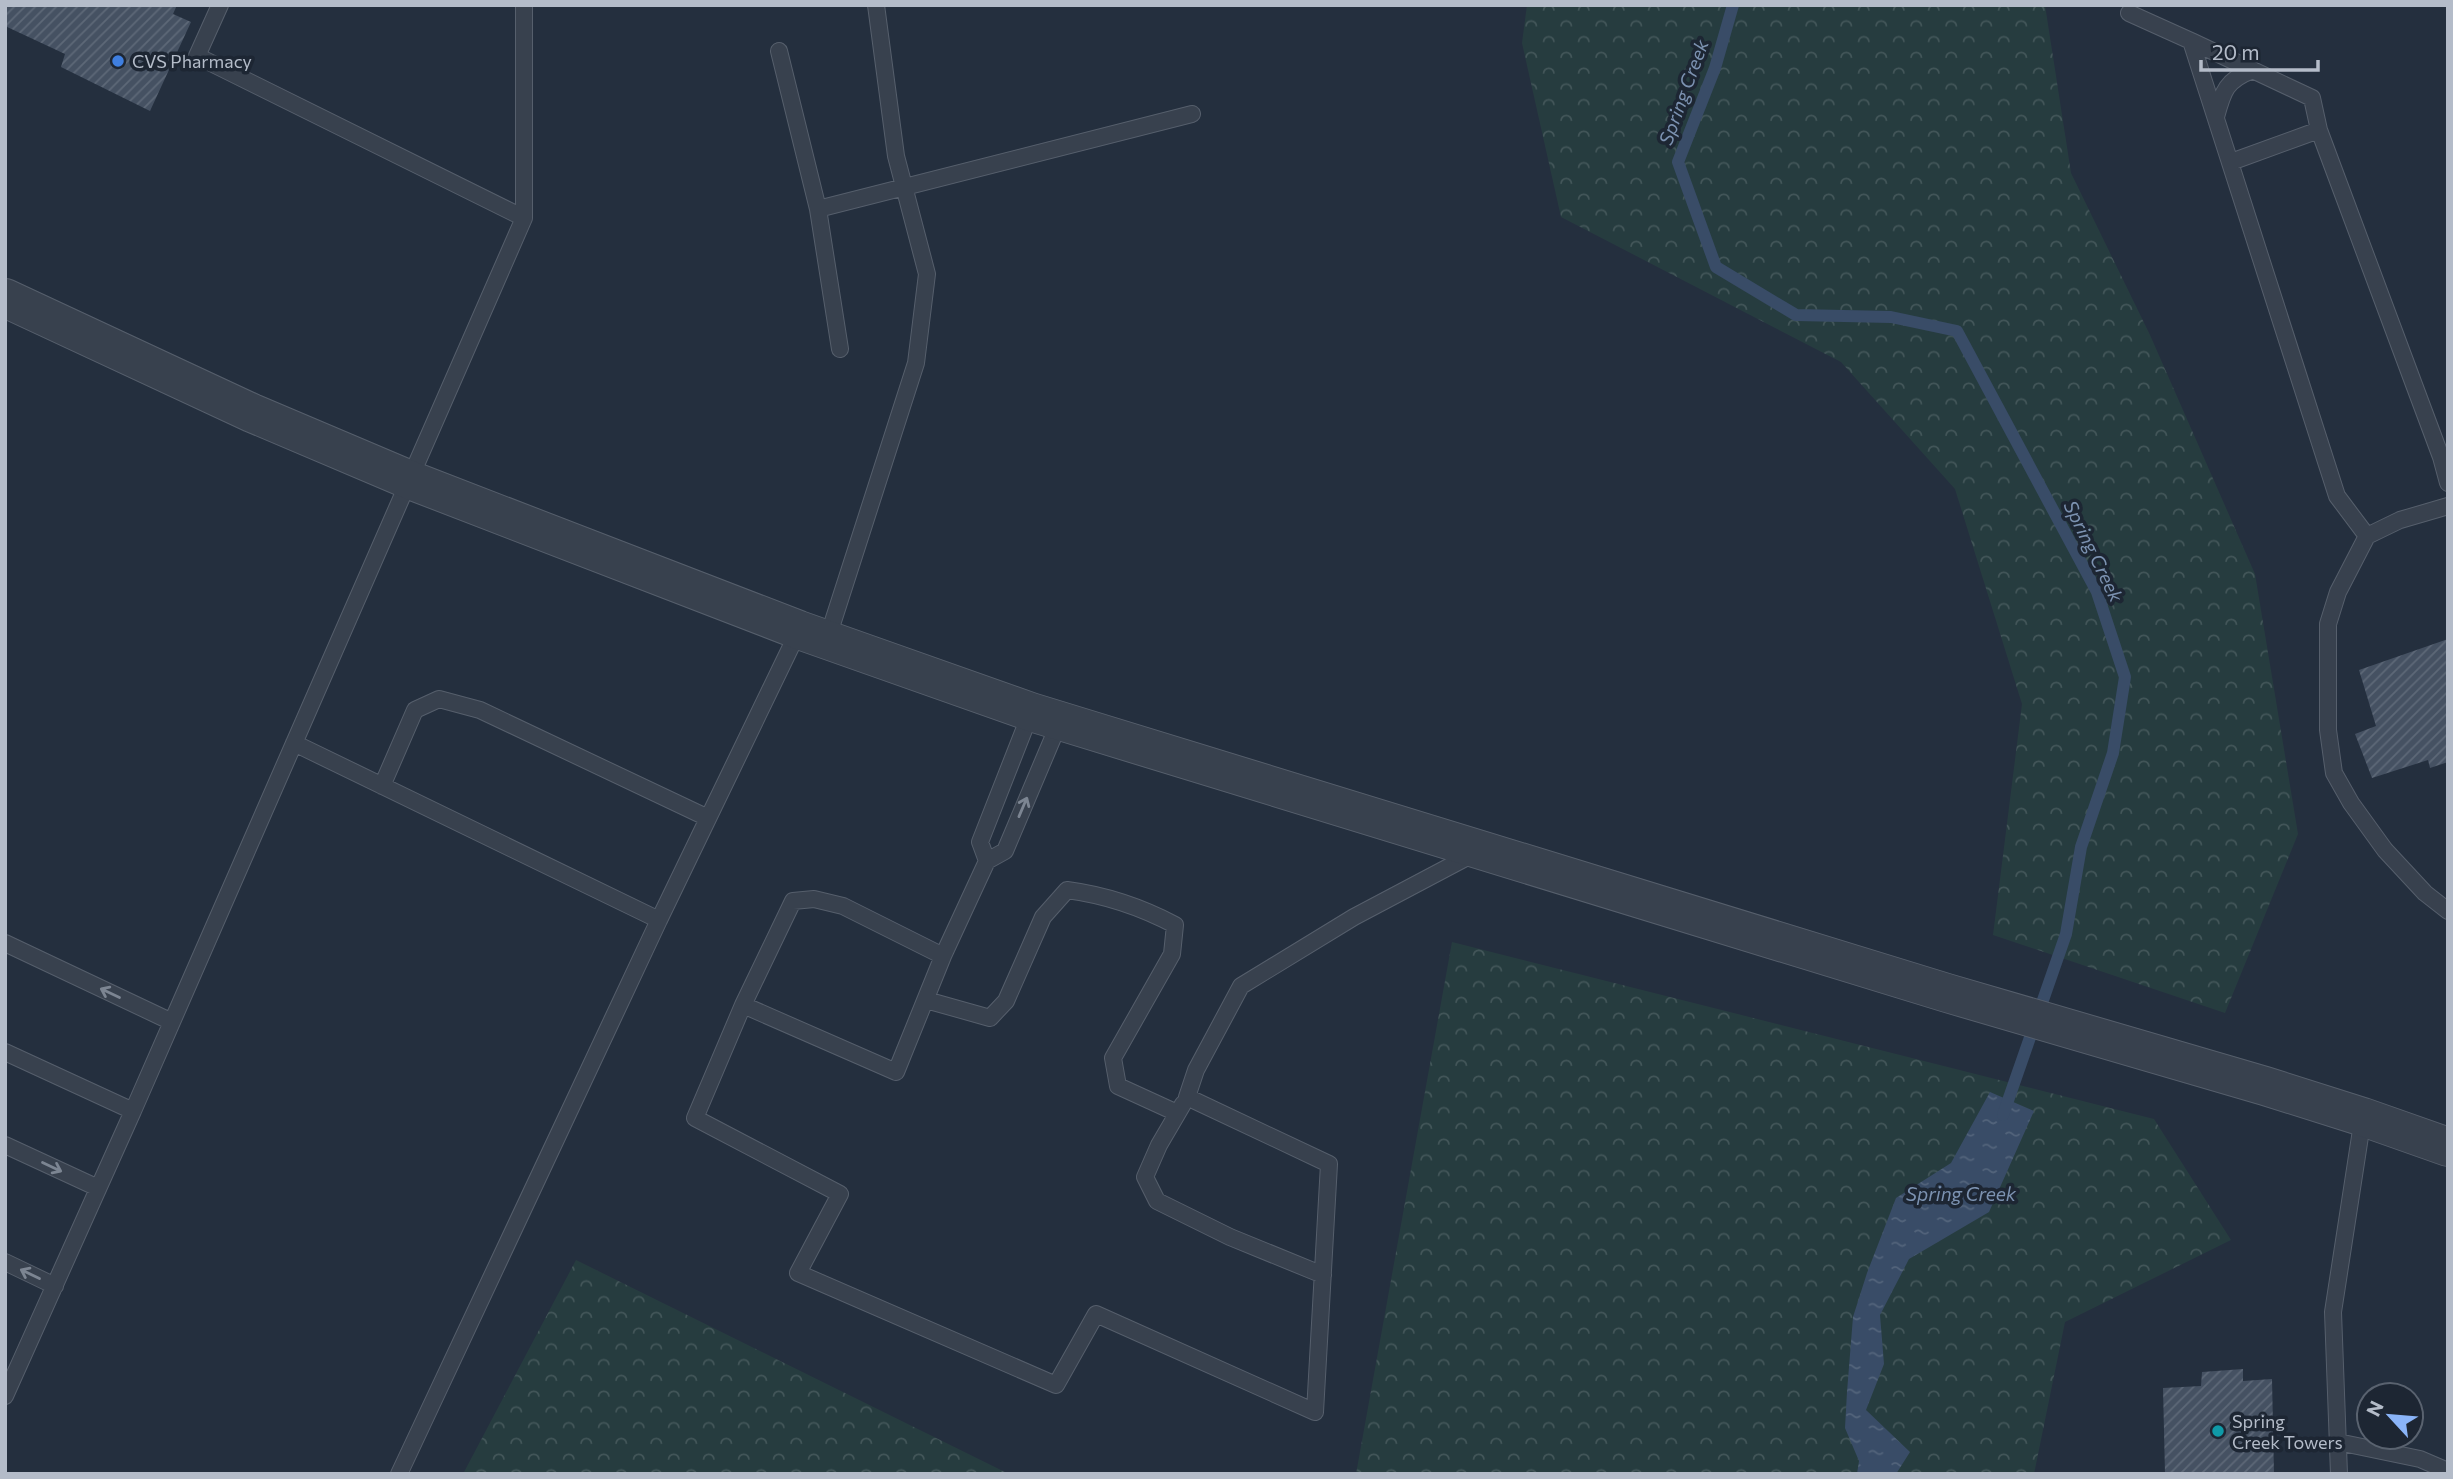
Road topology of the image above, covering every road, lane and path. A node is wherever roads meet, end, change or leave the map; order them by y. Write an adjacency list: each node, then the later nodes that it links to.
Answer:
1 (220, 5): 14 (lane)
2 (524, 5): 14 (lane)
3 (876, 5): 12 (lane)
4 (2129, 13): 5 (lane)
5 (2191, 41): 7 (lane); 9 (lane)
6 (779, 51): 13 (lane)
7 (2253, 70): 9 (lane); 10 (lane)
8 (1192, 114): 12 (lane)
9 (2216, 117): 11 (lane)
10 (2319, 130): 11 (lane); 18 (lane)
11 (2231, 162): 20 (lane)
12 (904, 186): 13 (lane); 21 (lane)
13 (818, 209): 16 (lane)
14 (524, 218): 17 (lane)
15 (5, 298): 17 (street)
16 (840, 349)
17 (410, 480): 21 (street); 23 (lane)
18 (2448, 483)
19 (2448, 506): 20 (lane)
20 (2367, 536): 28 (lane)
21 (813, 635): 22 (street); 25 (lane)
22 (1045, 716): 26 (street); 27 (lane, one-way to 22); 27 (lane)
23 (294, 743): 24 (lane); 34 (lane)
24 (382, 786): 25 (lane); 29 (lane)
25 (708, 818): 29 (lane)
26 (1480, 850): 36 (lane); 39 (street)
27 (988, 861): 31 (lane)
28 (2448, 911)
29 (659, 920): 49 (lane)
30 (5, 943): 34 (lane, one-way to 30)
31 (943, 956): 32 (lane); 33 (lane)
32 (926, 1000): 33 (lane); 38 (lane)
33 (743, 1005): 44 (lane)
34 (172, 1022): 37 (lane)
35 (5, 1052): 37 (lane)
36 (1187, 1097): 38 (lane); 44 (lane)
37 (132, 1111): 42 (lane)
38 (1177, 1113): 44 (lane)
39 (2364, 1117): 41 (street); 47 (lane)
40 (5, 1145): 42 (lane, one-way to 42)
41 (2448, 1147)
42 (98, 1188): 45 (lane)
43 (5, 1262): 45 (lane, one-way to 43)
44 (1323, 1275)
45 (55, 1286): 46 (lane)
46 (7, 1387)
47 (2337, 1442): 48 (lane); 50 (lane)
48 (2448, 1471)
49 (399, 1474)
50 (2339, 1474)

